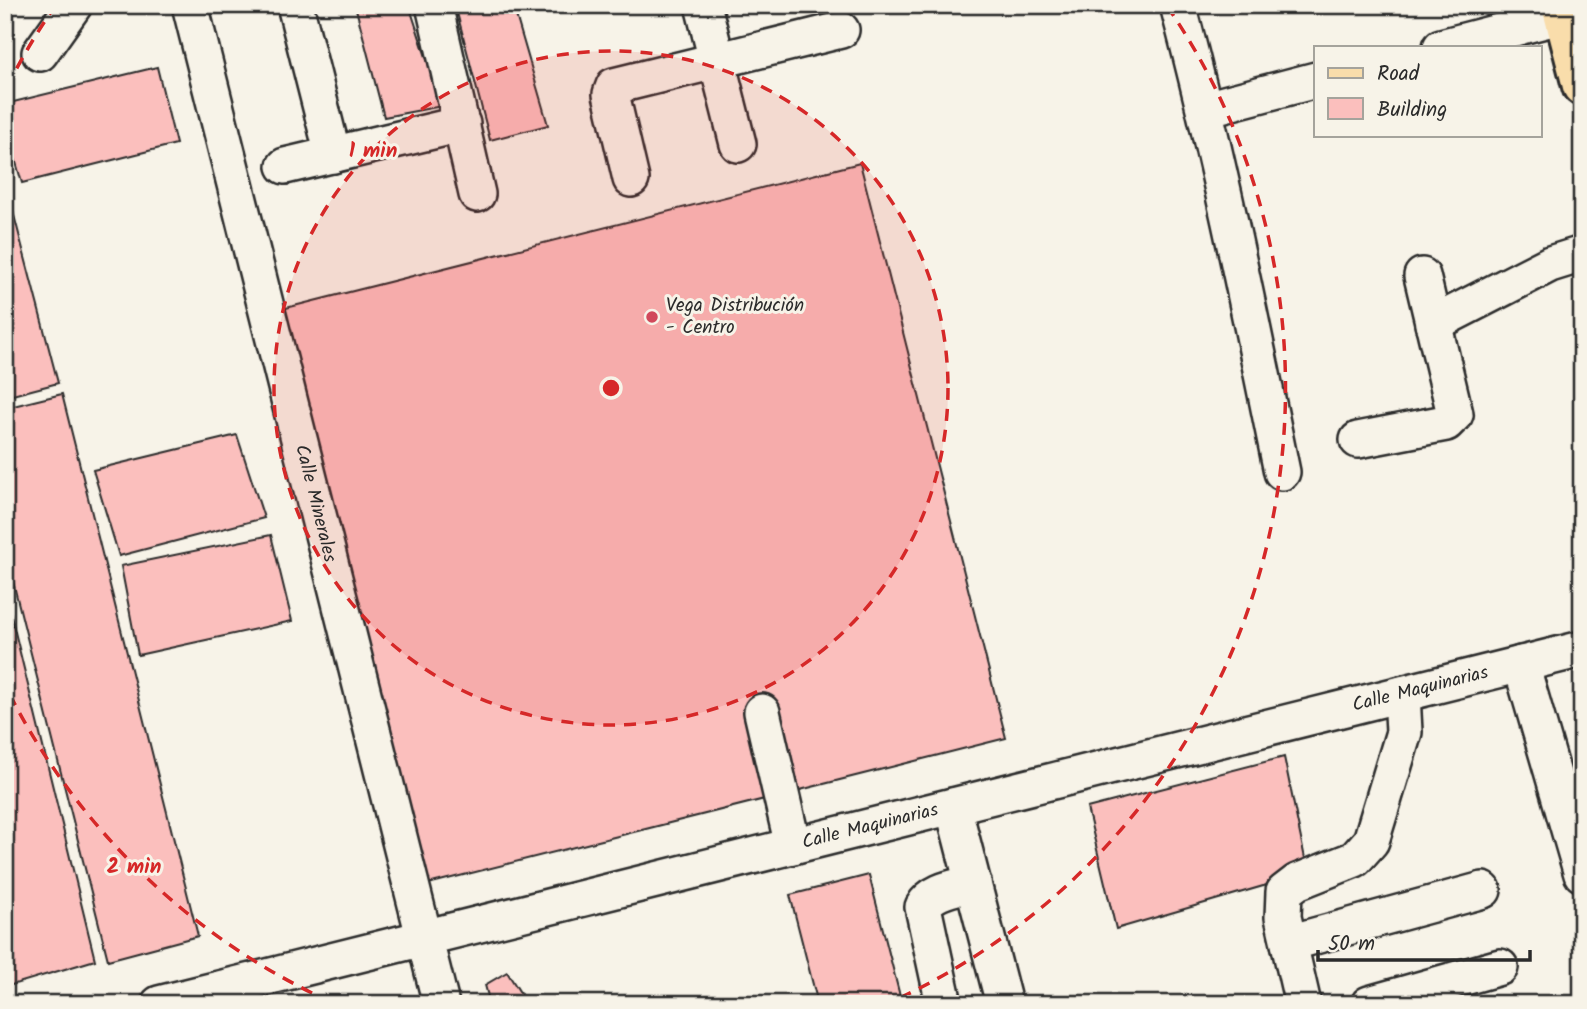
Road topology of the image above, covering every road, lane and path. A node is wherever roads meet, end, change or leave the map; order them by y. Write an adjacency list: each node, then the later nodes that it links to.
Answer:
1 (74, 5): 10 (lane)
2 (190, 5): 35 (lane, Calle Minerales)
3 (295, 5): 17 (lane)
4 (434, 5): 15 (lane)
5 (703, 5): 11 (lane)
6 (1178, 5): 14 (lane)
7 (1563, 10): 9 (lane); 13 (main road)
8 (841, 30): 11 (lane)
9 (1444, 46)
10 (40, 53)
11 (717, 62): 16 (lane); 19 (lane)
12 (1314, 81): 14 (lane)
13 (1582, 86)
14 (1205, 109): 25 (lane)
15 (462, 124): 17 (lane); 20 (lane)
16 (738, 144)
17 (333, 155): 18 (lane)
18 (285, 166)
19 (631, 179)
20 (477, 194)
21 (1582, 254): 23 (lane)
22 (1422, 276): 23 (lane)
23 (1433, 324): 24 (lane)
24 (1358, 440)
25 (1282, 472)
26 (1582, 649): 27 (lane, Calle Maquinarias)
27 (1521, 664): 28 (lane, Calle Maquinarias); 32 (lane)
28 (1402, 694): 30 (lane, Calle Maquinarias); 36 (lane)
29 (762, 712): 31 (lane)
30 (953, 806): 31 (lane, Calle Maquinarias); 33 (lane)
31 (793, 846): 35 (lane, Calle Maquinarias)
32 (1582, 874)
33 (973, 883): 40 (lane); 41 (lane)
34 (1483, 890): 36 (lane)
35 (425, 937): 38 (lane, Calle Maquinarias); 39 (lane, Calle Minerales)
36 (1289, 943): 42 (lane)
37 (1500, 967): 43 (lane)
38 (159, 1004)
39 (441, 1004)
40 (944, 1004)
41 (1003, 1004)
42 (1303, 1004)
43 (1369, 1004)

